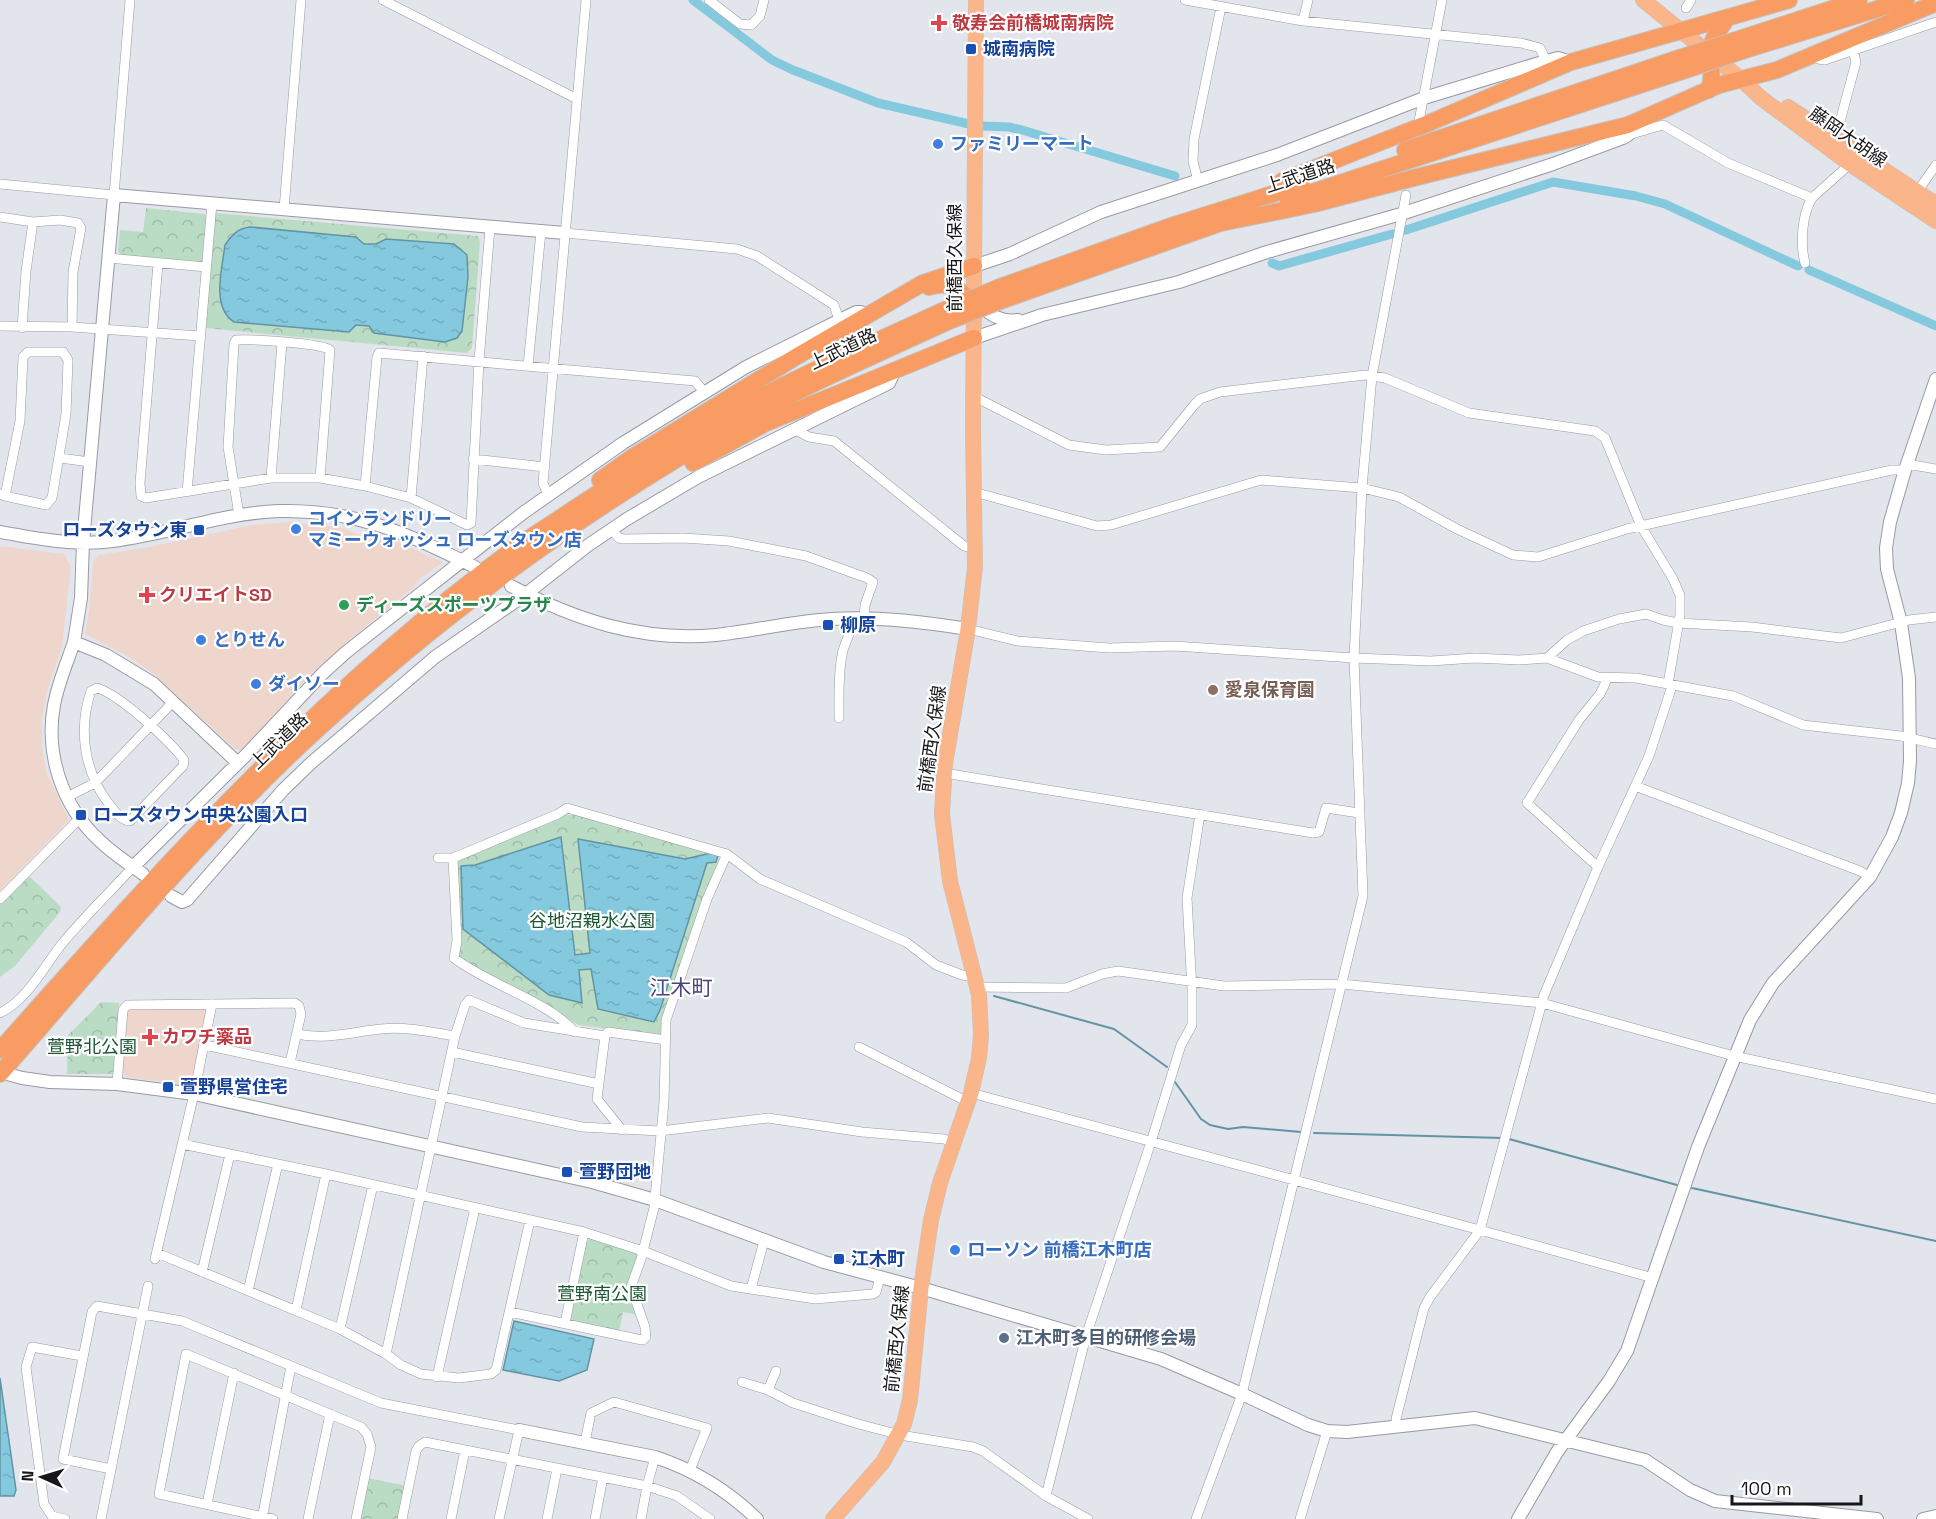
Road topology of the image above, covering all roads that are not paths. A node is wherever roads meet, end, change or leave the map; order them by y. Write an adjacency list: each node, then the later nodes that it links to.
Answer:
1 (130, 0): 42 (street)
2 (301, 0): 47 (street)
3 (586, 0): 33 (street)
4 (708, 0): 5 (street)
5 (764, 0)
6 (976, 0): 60 (main road, 前橋西久保線)
7 (1185, 0): 17 (street)
8 (1308, 0): 19 (street)
9 (1442, 0): 22 (street)
10 (1643, 0): 21 (main road, 藤岡大胡線)
11 (1789, 0): 16 (highway)
12 (1859, 0): 23 (highway, 上武道路)
13 (1906, 0): 23 (highway, 上武道路)
14 (387, 1): 33 (street)
15 (1936, 3): 25 (highway)
16 (1755, 5): 18 (highway)
17 (1221, 6): 19 (street); 39 (street)
18 (1728, 18): 21 (highway); 26 (highway)
19 (1303, 21): 22 (street)
20 (1936, 22): 24 (street)
21 (1680, 31): 26 (main road, 藤岡大胡線); 28 (highway)
22 (1435, 35): 27 (street); 32 (street)
23 (1741, 45): 29 (highway, 上武道路, bridge)
24 (1853, 50): 25 (street); 36 (street)
25 (1814, 53): 30 (highway)
26 (1710, 55): 30 (main road, 藤岡大胡線); 31 (highway)
27 (1546, 61): 28 (street); 32 (street)
28 (1571, 62): 50 (highway)
29 (1684, 64): 50 (highway, 上武道路); 53 (highway, 上武道路)
30 (1742, 80): 31 (highway); 36 (main road, 藤岡大胡線); 37 (main road, 藤岡大胡線)
31 (1709, 90): 35 (highway)
32 (1424, 98): 34 (street); 39 (street)
33 (577, 99): 56 (street)
34 (1419, 121)
35 (1628, 130): 44 (street); 48 (street); 53 (highway)
36 (1834, 138): 41 (main road, 藤岡大胡線)
37 (1850, 164): 44 (street); 51 (main road, 藤岡大胡線)
38 (1936, 165): 41 (street)
39 (1198, 181): 60 (street)
40 (0, 184): 42 (street)
41 (1917, 192): 46 (main road, 藤岡大胡線)
42 (114, 195): 45 (street); 57 (street)
43 (1406, 195): 48 (street)
44 (1812, 198): 59 (street)
45 (212, 203): 47 (street); 61 (street)
46 (1936, 204)
47 (284, 209): 54 (street)
48 (1401, 214): 67 (street); 82 (street)
49 (0, 217): 52 (street)
50 (1192, 219): 63 (highway, 上武道路)
51 (1936, 221)
52 (33, 222): 70 (street); 71 (street)
53 (1221, 223): 63 (highway, 上武道路)
54 (490, 228): 55 (street); 78 (street)
55 (541, 231): 56 (street); 79 (street)
56 (565, 233): 68 (street); 80 (street)
57 (108, 258): 58 (street); 72 (street)
58 (158, 263): 61 (street); 73 (street)
59 (1805, 263)
60 (974, 266): 62 (highway); 64 (main road, 前橋西久保線)
61 (206, 267): 74 (street)
62 (905, 294): 64 (highway); 65 (highway)
63 (1000, 294): 66 (highway, 上武道路, bridge)
64 (974, 302): 67 (street); 75 (main road, 前橋西久保線)
65 (869, 315): 68 (street); 108 (highway)
66 (949, 315): 108 (highway, 上武道路); 110 (highway, 上武道路)
67 (1042, 315): 75 (street)
68 (839, 320): 84 (street)
69 (0, 326): 71 (street)
70 (72, 327): 71 (street); 72 (street)
71 (22, 328)
72 (102, 329): 73 (street); 89 (street)
73 (153, 332): 74 (street); 98 (street)
74 (200, 336): 98 (street)
75 (974, 338): 81 (highway); 85 (main road, 前橋西久保線)
76 (282, 343): 93 (street); 94 (street); 95 (street)
77 (423, 356): 78 (street); 96 (street); 102 (street)
78 (478, 361): 79 (street); 88 (street)
79 (528, 366): 80 (street)
80 (553, 369): 84 (street); 90 (street)
81 (894, 372): 86 (street); 110 (highway)
82 (1372, 375): 85 (street); 97 (street); 104 (street)
83 (1936, 379): 91 (street)
84 (705, 393): 101 (street)
85 (973, 396): 99 (main road, 前橋西久保線)
86 (796, 430): 105 (street); 109 (street)
87 (60, 458): 89 (street); 100 (street); 100 (street)
88 (473, 459): 90 (street); 102 (street)
89 (90, 462): 107 (street)
90 (545, 467): 101 (street)
91 (1906, 467): 92 (street); 104 (street); 118 (street)
92 (1936, 469)
93 (271, 478): 94 (street); 95 (street)
94 (320, 478): 96 (street)
95 (235, 483): 98 (street); 103 (street)
96 (365, 486): 102 (street)
97 (1362, 488): 99 (street); 104 (street); 121 (street)
98 (187, 492)
99 (974, 492): 109 (main road, 前橋西久保線)
100 (3, 495)
101 (548, 495): 111 (street)
102 (411, 498)
103 (239, 515): 107 (street); 111 (street)
104 (1641, 526): 117 (street)
105 (611, 529): 114 (street); 116 (street)
106 (0, 532): 107 (street)
107 (83, 542): 120 (street)
108 (513, 549): 159 (highway, 上武道路)
109 (975, 549): 119 (main road, 前橋西久保線)
110 (536, 553): 163 (highway, 上武道路)
111 (463, 561): 112 (street); 130 (street)
112 (475, 567)
113 (511, 586): 114 (street)
114 (526, 594): 116 (street); 144 (street)
115 (1936, 617): 118 (street)
116 (858, 618): 119 (street); 126 (street)
117 (1678, 623): 118 (street); 122 (street); 124 (street)
118 (1901, 623): 128 (street)
119 (968, 629): 121 (street); 131 (main road, 前橋西久保線)
120 (74, 642): 125 (street); 134 (street)
121 (1354, 658): 122 (street); 135 (street)
122 (1547, 658): 123 (street)
123 (1606, 678): 124 (street); 141 (street)
124 (1670, 685): 128 (street); 133 (street)
125 (173, 702): 127 (street); 130 (street)
126 (839, 718)
127 (150, 726): 132 (street); 132 (street); 132 (street)
128 (1910, 738): 129 (street); 143 (street)
129 (1936, 744)
130 (237, 763): 142 (street)
131 (944, 773): 136 (street); 146 (main road, 前橋西久保線)
132 (95, 783): 134 (street)
133 (1635, 786): 141 (street); 143 (street)
134 (67, 797): 137 (street)
135 (1359, 813): 136 (street); 148 (street)
136 (1200, 814): 147 (street)
137 (80, 818): 142 (street); 145 (street)
138 (727, 854): 140 (street); 146 (street); 156 (street)
139 (438, 858): 140 (street)
140 (453, 858): 152 (street)
141 (1598, 867): 149 (street)
142 (138, 871): 151 (street)
143 (1870, 877): 161 (street)
144 (171, 896)
145 (0, 899)
146 (976, 982): 147 (street); 168 (main road, 前橋西久保線)
147 (1191, 982): 148 (street); 173 (street)
148 (1341, 984): 149 (street); 179 (street)
149 (1542, 1003): 161 (street); 185 (street)
150 (212, 1004): 153 (street); 157 (street); 164 (street)
151 (0, 1013)
152 (576, 1033): 154 (street); 155 (street)
153 (297, 1034): 154 (street); 162 (street)
154 (455, 1036): 160 (street)
155 (605, 1036): 156 (street); 165 (street)
156 (666, 1040): 171 (street)
157 (205, 1045): 162 (street); 166 (street)
158 (859, 1047): 168 (street)
159 (0, 1050)
160 (452, 1052): 165 (street); 167 (street)
161 (1734, 1056): 169 (street); 191 (street)
162 (290, 1063): 167 (street)
163 (1, 1073): 164 (street)
164 (117, 1084): 166 (street)
165 (599, 1084): 170 (street)
166 (194, 1094): 174 (street); 175 (street)
167 (443, 1097): 170 (street); 175 (street)
168 (969, 1098): 172 (main road, 前橋西久保線); 173 (street)
169 (1936, 1099)
170 (622, 1130): 171 (street)
171 (660, 1131): 172 (street); 182 (street)
172 (953, 1142): 193 (main road, 前橋西久保線)
173 (1152, 1142): 179 (street); 201 (street)
174 (182, 1144): 176 (street); 189 (street)
175 (432, 1147): 181 (street); 182 (street)
176 (230, 1154): 178 (street); 189 (street)
177 (277, 1168): 195 (street)
178 (326, 1174): 180 (street); 196 (street)
179 (1294, 1181): 185 (street); 210 (street)
180 (373, 1185): 181 (street); 200 (street)
181 (421, 1195): 183 (street); 202 (street)
182 (655, 1200): 187 (street); 188 (street)
183 (475, 1208): 184 (street); 207 (street)
184 (530, 1220): 186 (street); 197 (street)
185 (1480, 1230): 191 (street); 213 (street)
186 (585, 1232): 188 (street); 199 (street)
187 (764, 1241): 190 (street); 194 (street)
188 (643, 1251): 194 (street); 199 (street)
189 (202, 1272): 195 (street)
190 (880, 1278): 193 (street); 194 (street)
191 (1653, 1278): 217 (street)
192 (148, 1286): 198 (street)
193 (921, 1288): 201 (street); 216 (main road, 前橋西久保線)
194 (751, 1289)
195 (248, 1291): 196 (street)
196 (296, 1310): 200 (street)
197 (510, 1312): 199 (street); 207 (street)
198 (142, 1313): 203 (street); 204 (street); 222 (street)
199 (565, 1323)
200 (340, 1329): 202 (street)
201 (1086, 1336): 210 (street); 227 (street)
202 (386, 1354): 207 (street)
203 (82, 1356): 222 (street); 232 (street)
204 (291, 1366): 211 (street); 214 (street)
205 (776, 1371): 209 (street)
206 (234, 1373): 211 (street); 228 (street); 228 (street)
207 (437, 1377)
208 (742, 1382): 209 (street)
209 (768, 1390): 216 (street)
210 (1242, 1394): 215 (street); 247 (street)
211 (285, 1395): 212 (street); 231 (street)
212 (330, 1414): 235 (street); 236 (street)
213 (1397, 1425): 215 (street); 217 (street)
214 (519, 1430): 218 (street); 221 (street)
215 (1328, 1431): 248 (street)
216 (900, 1435): 227 (street); 245 (main road, 前橋西久保線)
217 (1565, 1441): 230 (street); 249 (street)
218 (585, 1442): 220 (street); 224 (street)
219 (465, 1450): 221 (street); 237 (street); 238 (street)
220 (655, 1457): 224 (street); 226 (street)
221 (511, 1460): 223 (street); 239 (street)
222 (111, 1469): 233 (street)
223 (557, 1469): 225 (street); 240 (street)
224 (690, 1470): 244 (street)
225 (603, 1477): 226 (street); 241 (street)
226 (647, 1486): 242 (street); 243 (street)
227 (1046, 1496): 246 (street)
228 (207, 1504): 231 (street)
229 (1936, 1516): 251 (street)
230 (1845, 1517): 250 (street)
231 (262, 1518): 234 (street)
232 (66, 1519)
233 (101, 1519)
234 (273, 1519)
235 (308, 1519)
236 (356, 1519)
237 (402, 1519)
238 (451, 1519)
239 (499, 1519)
240 (547, 1519)
241 (595, 1519)
242 (641, 1519)
243 (710, 1519)
244 (757, 1519)
245 (833, 1519)
246 (1088, 1519)
247 (1196, 1519)
248 (1299, 1519)
249 (1518, 1519)
250 (1877, 1519)
251 (1923, 1519)

